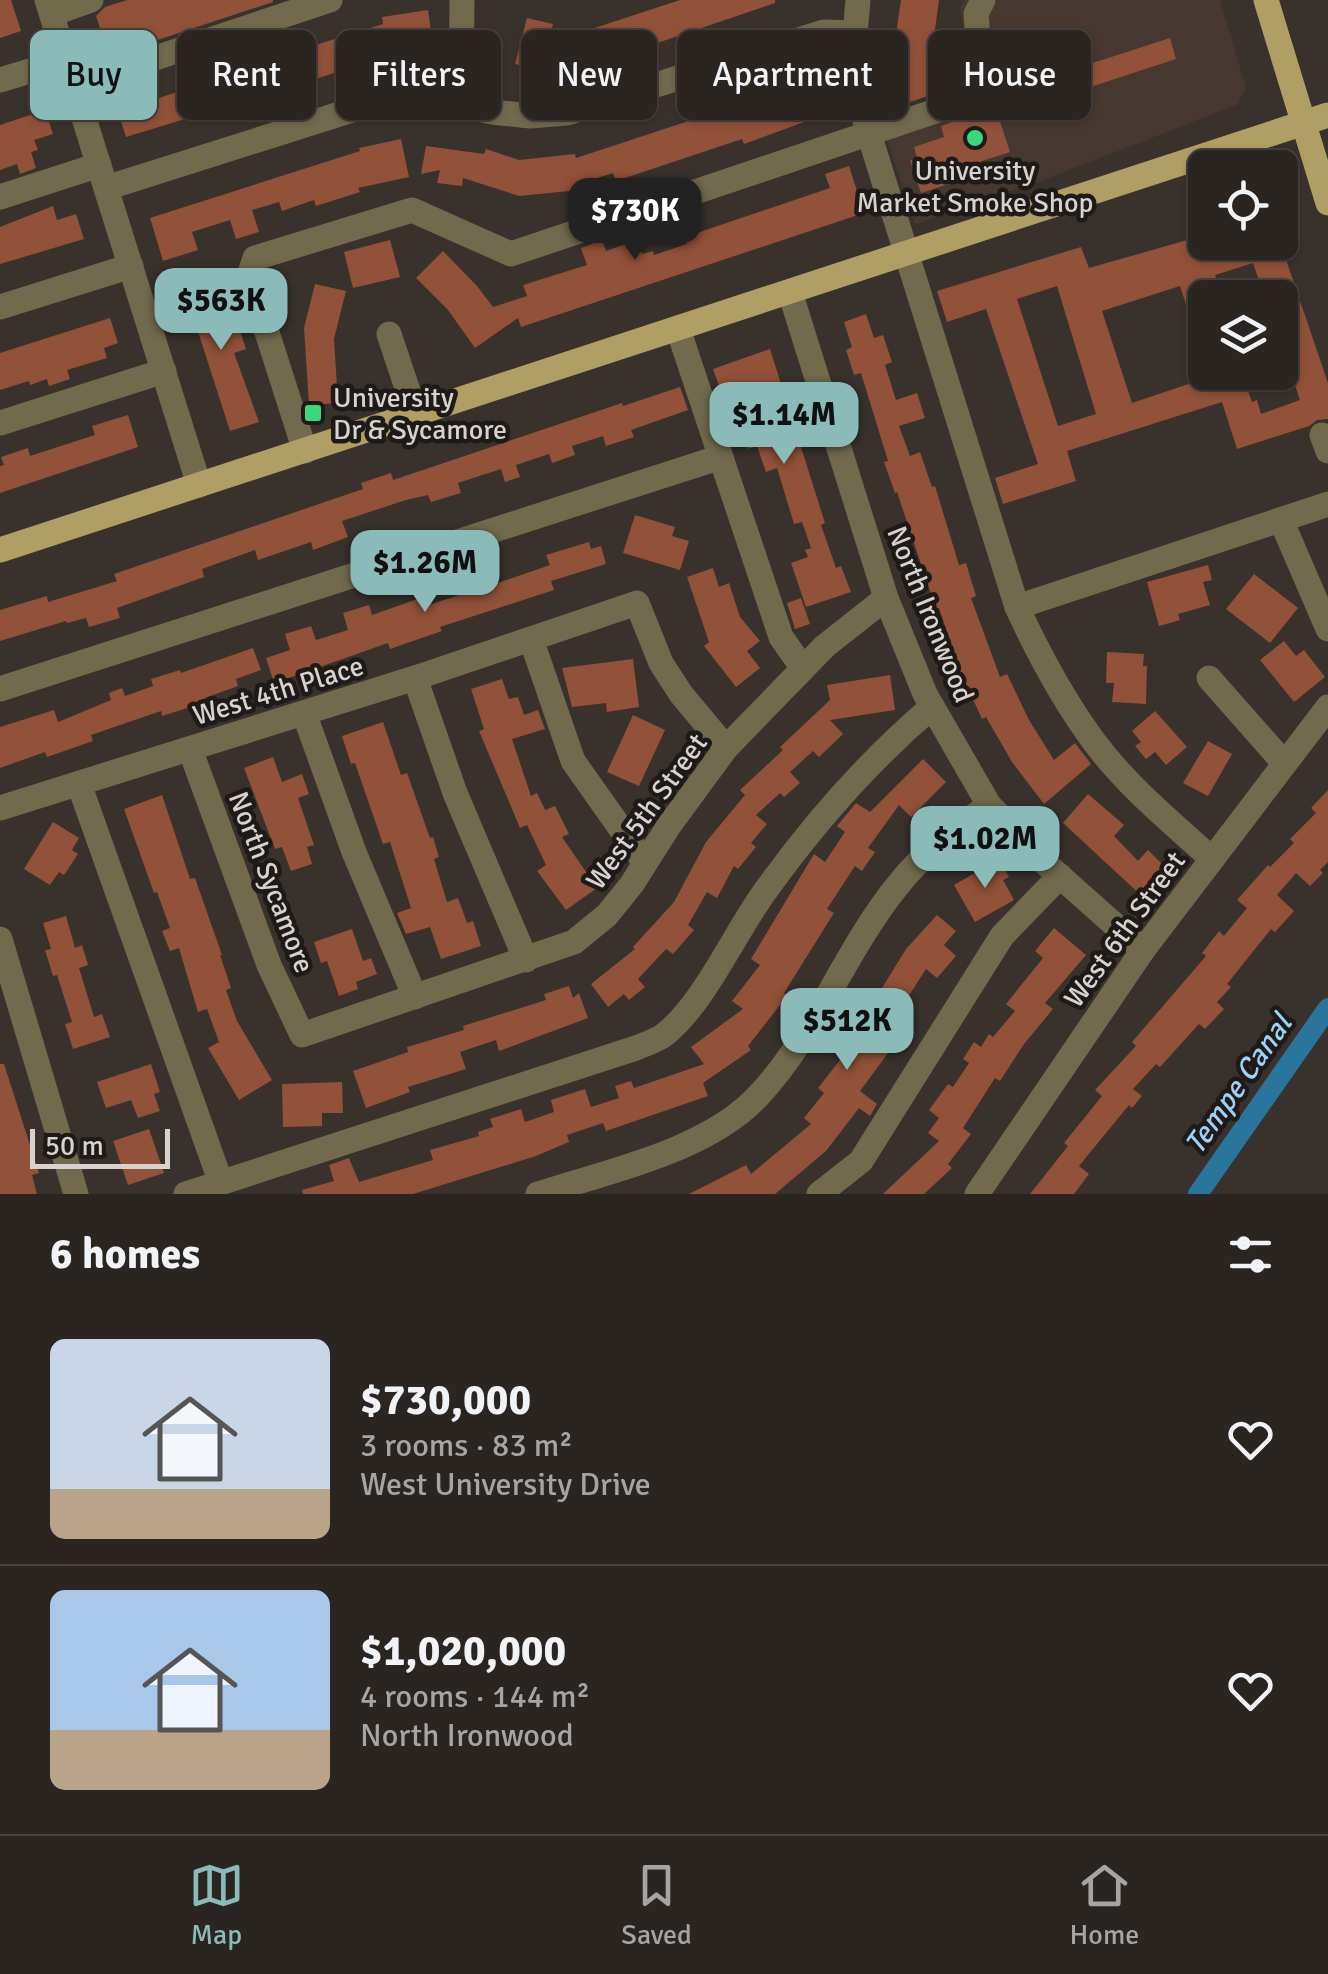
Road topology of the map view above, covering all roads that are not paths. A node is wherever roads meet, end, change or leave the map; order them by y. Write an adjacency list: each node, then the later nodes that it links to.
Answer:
1 (91, 0): 7 (street)
2 (330, 0): 10 (street)
3 (462, 0): 8 (street)
4 (858, 0): 9 (street)
5 (983, 0): 20 (street)
6 (1266, 0): 19 (main road)
7 (50, 7)
8 (461, 30)
9 (855, 30)
10 (157, 48)
11 (30, 77): 13 (street)
12 (677, 78): 15 (street)
13 (0, 80)
14 (336, 113): 21 (street)
15 (501, 113)
16 (1328, 115): 19 (main road)
17 (85, 120): 21 (street)
18 (864, 120): 20 (street)
19 (1303, 124): 23 (main road); 24 (main road)
20 (869, 135): 24 (street); 33 (street)
21 (103, 177): 22 (street); 25 (street)
22 (0, 197)
23 (1328, 204)
24 (906, 254): 26 (main road); 40 (street)
25 (131, 266): 27 (street); 30 (street)
26 (790, 292): 28 (main road); 39 (street, North Ironwood)
27 (0, 307)
28 (678, 329): 31 (main road); 34 (street)
29 (389, 334): 31 (street)
30 (164, 371): 32 (street); 35 (street)
31 (416, 415): 33 (main road)
32 (0, 422)
33 (305, 451): 35 (main road)
34 (720, 457): 43 (street); 46 (street)
35 (199, 485): 38 (main road)
36 (1328, 504): 37 (street)
37 (1282, 520): 40 (street); 41 (street)
38 (0, 550)
39 (886, 598): 43 (street, West 5th Street); 47 (street, North Ironwood)
40 (1017, 607): 56 (street)
41 (1328, 630)
42 (531, 639): 44 (street, West 4th Place); 50 (street, West 4th Place); 57 (street)
43 (802, 667): 50 (street, West 5th Street)
44 (415, 678): 49 (street, West 4th Place); 61 (street)
45 (1210, 678): 52 (street)
46 (0, 689)
47 (932, 707): 54 (street, North Ironwood); 64 (street)
48 (1328, 707): 52 (street, West 6th Street)
49 (304, 713): 51 (street, West 4th Place); 62 (street)
50 (726, 748): 57 (street, West 5th Street)
51 (190, 749): 53 (street, West 4th Place); 63 (street, North Sycamore)
52 (1284, 763): 56 (street, West 6th Street)
53 (79, 784): 55 (street, West 4th Place); 64 (street)
54 (989, 805): 58 (street, North Ironwood); 67 (street)
55 (0, 808)
56 (1212, 859): 60 (street, West 6th Street)
57 (645, 864): 61 (street, West 5th Street)
58 (1060, 876): 60 (street, North Ironwood); 68 (street)
59 (0, 939): 65 (street)
60 (1143, 950): 69 (street, West 6th Street)
61 (526, 960): 62 (street, West 5th Street)
62 (414, 997): 63 (street, West 5th Street)
63 (302, 1035)
64 (222, 1182): 66 (street)
65 (76, 1194)
66 (186, 1194)
67 (538, 1194)
68 (818, 1194)
69 (977, 1194)

